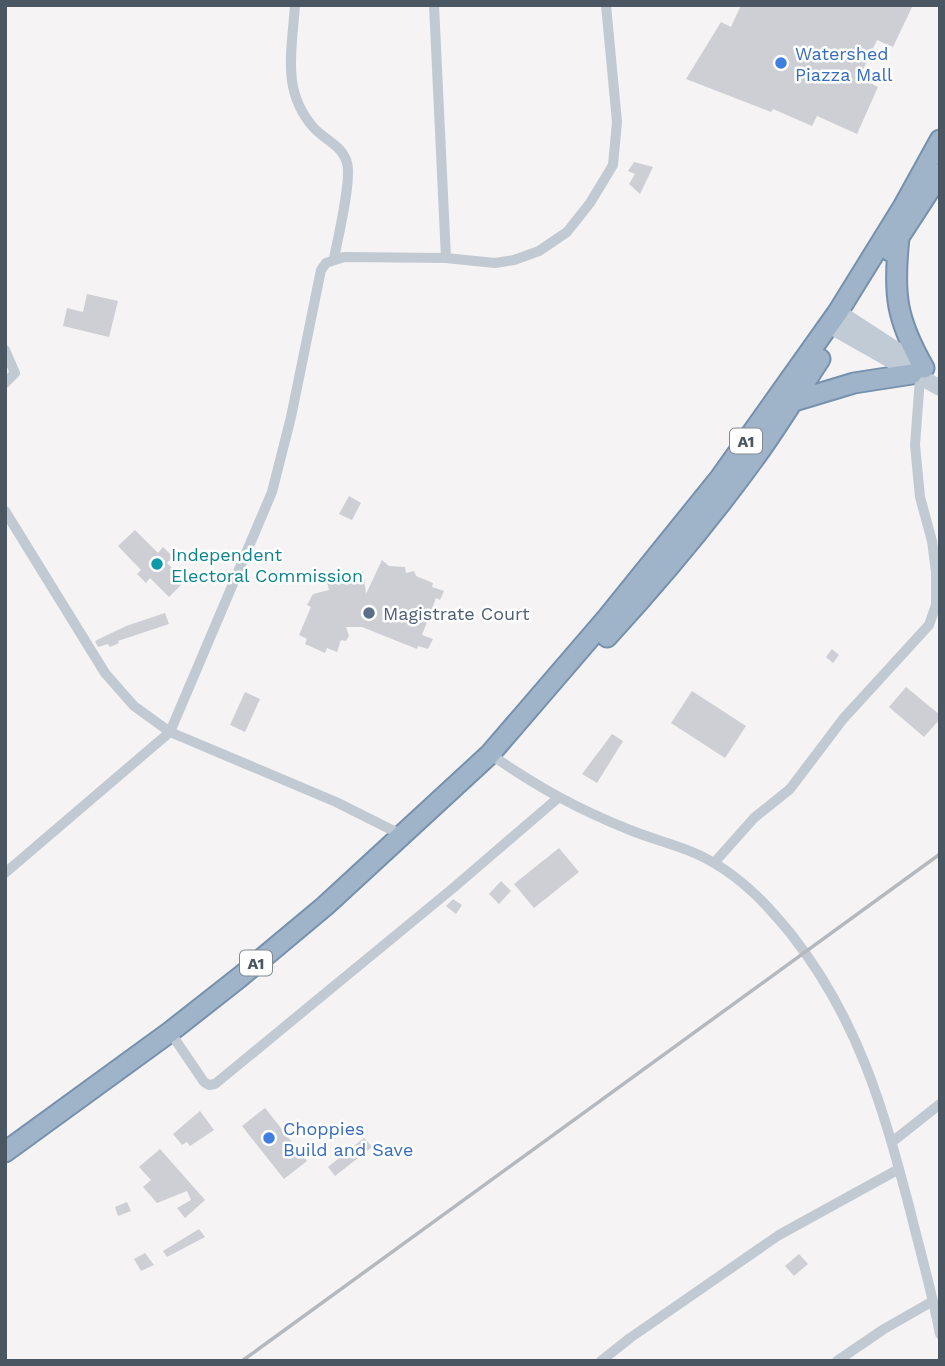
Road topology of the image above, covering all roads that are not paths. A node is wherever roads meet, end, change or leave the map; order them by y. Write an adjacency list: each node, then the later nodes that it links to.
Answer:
1 (295, 5): 7 (street)
2 (434, 5): 8 (street)
3 (606, 5): 8 (street)
4 (940, 140): 9 (highway, A1)
5 (940, 174): 6 (highway, A1)
6 (899, 237): 9 (highway, A1); 11 (highway)
7 (334, 258): 8 (street); 18 (street)
8 (446, 258)
9 (838, 322): 11 (main road); 14 (highway, A1); 17 (highway, A1)
10 (5, 350): 12 (street)
11 (919, 373): 13 (main road); 14 (highway); 22 (street)
12 (5, 383)
13 (940, 386)
14 (791, 402): 17 (highway, A1)
15 (5, 511): 16 (street)
16 (9, 523): 18 (street)
17 (520, 720): 19 (highway, A1)
18 (170, 732): 21 (street); 23 (street)
19 (490, 754): 20 (street); 21 (highway, A1)
20 (558, 798): 22 (street); 24 (street)
21 (402, 835): 24 (highway, A1)
22 (714, 863): 26 (street)
23 (5, 873)
24 (170, 1032): 27 (highway, A1)
25 (940, 1104): 26 (street)
26 (892, 1142): 28 (street)
27 (5, 1152)
28 (899, 1169): 29 (street); 31 (street)
29 (933, 1300): 30 (street); 32 (street)
30 (940, 1334)
31 (601, 1361)
32 (837, 1361)

